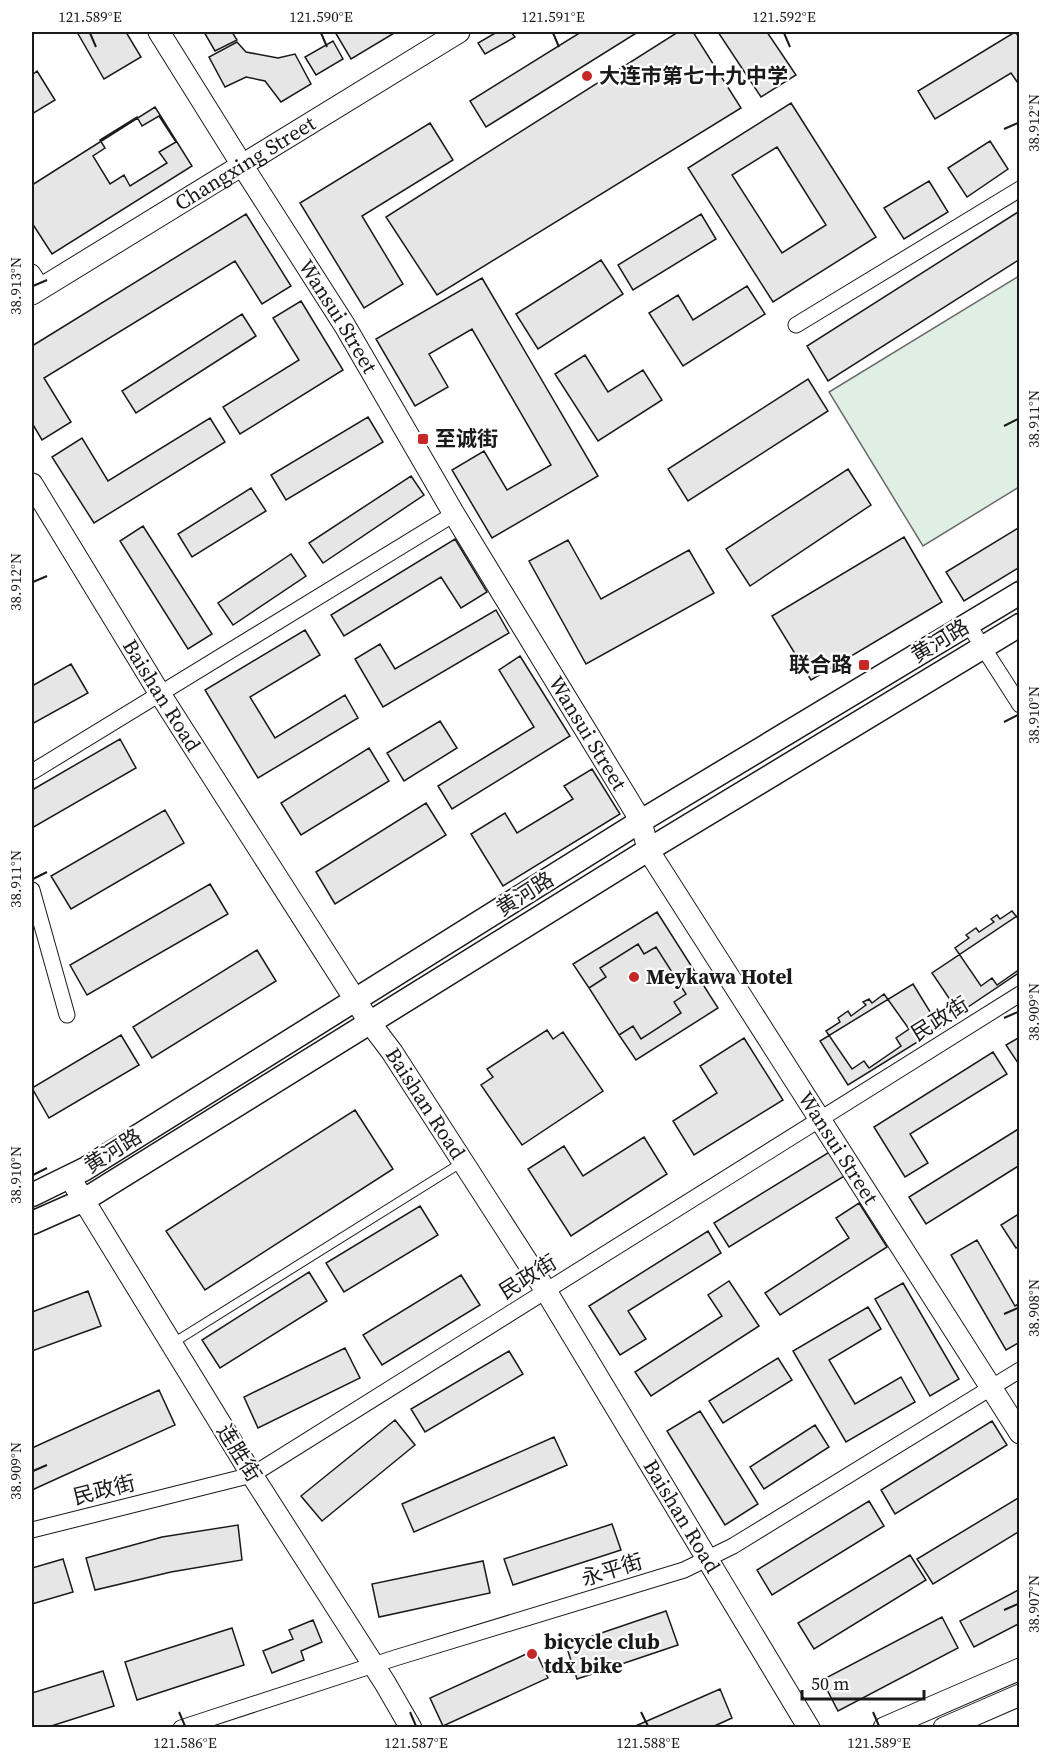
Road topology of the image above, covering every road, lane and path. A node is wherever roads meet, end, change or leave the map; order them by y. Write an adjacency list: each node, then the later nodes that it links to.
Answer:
1 (159, 32): 3 (main road, Wansui Street)
2 (459, 32): 3 (main road, Changxing Street)
3 (242, 165): 5 (main road, Changxing Street); 8 (main road, Wansui Street)
4 (1020, 189): 6 (street)
5 (35, 284)
6 (796, 325)
7 (32, 484): 13 (main road, Baishan Road)
8 (454, 514): 13 (street); 16 (main road, Wansui Street)
9 (1020, 593): 10 (main road, 黄河路)
10 (968, 624): 12 (street); 16 (main road, 黄河路)
11 (1020, 625): 12 (main road, 黄河路)
12 (982, 647): 14 (street); 17 (main road, 黄河路)
13 (160, 694): 15 (street); 20 (main road, Baishan Road)
14 (1020, 705)
15 (32, 772)
16 (641, 821): 17 (main road, Wansui Street); 20 (main road, 黄河路)
17 (648, 850): 22 (main road, 黄河路); 23 (main road, Wansui Street)
18 (32, 890): 21 (street)
19 (1020, 994): 23 (street, 民政街)
20 (356, 1000): 22 (main road, Baishan Road); 25 (main road, 黄河路)
21 (67, 1015)
22 (370, 1023): 24 (main road, Baishan Road); 27 (main road, 黄河路)
23 (820, 1119): 29 (street, 民政街); 32 (main road, Wansui Street)
24 (463, 1162): 29 (main road, Baishan Road); 30 (lane)
25 (70, 1178): 26 (main road, 黄河路); 27 (main road, 连胜街)
26 (32, 1195)
27 (84, 1200): 28 (main road, 黄河路); 30 (main road, 连胜街)
28 (32, 1223)
29 (546, 1291): 34 (street, 民政街); 36 (main road, Baishan Road)
30 (172, 1344): 34 (main road, 连胜街)
31 (1020, 1370): 32 (street, 永平街)
32 (991, 1387): 33 (main road, Wansui Street); 36 (street, 永平街)
33 (1020, 1433)
34 (252, 1475): 35 (street, 民政街); 37 (main road, 连胜街)
35 (32, 1530)
36 (706, 1560): 37 (street, 永平街); 42 (main road, Baishan Road)
37 (374, 1666): 40 (street, 永平街); 41 (main road, 连胜街)
38 (1020, 1669): 43 (main road)
39 (1020, 1695): 44 (main road)
40 (181, 1728)
41 (411, 1728)
42 (809, 1728)
43 (884, 1728)
44 (944, 1728)

